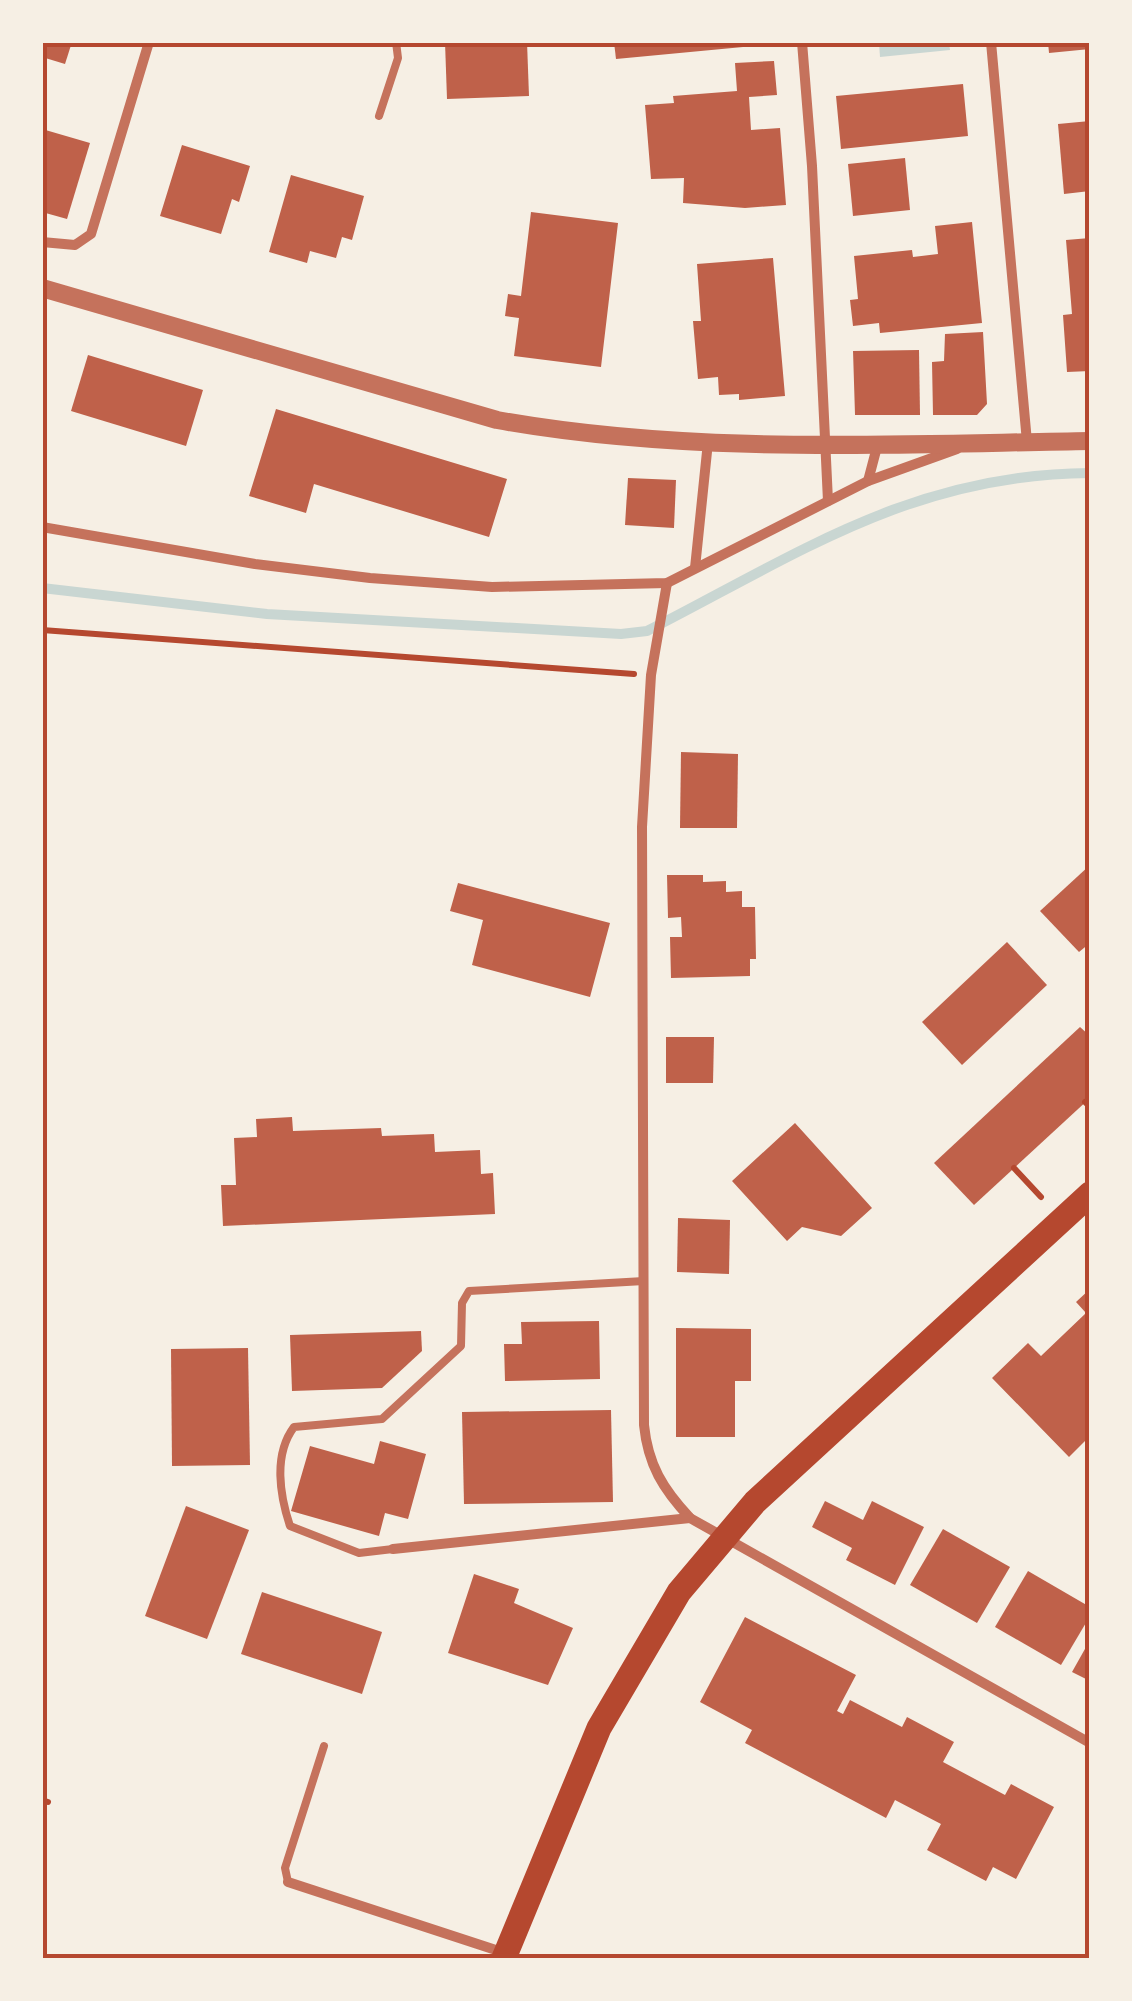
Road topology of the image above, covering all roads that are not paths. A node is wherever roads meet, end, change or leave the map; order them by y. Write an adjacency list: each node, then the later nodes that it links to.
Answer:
1 (148, 42): 6 (street)
2 (396, 42): 5 (lane)
3 (802, 42): 12 (street)
4 (992, 42): 11 (street)
5 (380, 116)
6 (42, 242)
7 (42, 288): 9 (street)
8 (1090, 441): 11 (street)
9 (708, 442): 12 (street); 17 (street)
10 (979, 442): 11 (street); 13 (street); 14 (street)
11 (1027, 442)
12 (828, 443): 13 (street); 15 (street)
13 (878, 444): 14 (street)
14 (868, 481): 15 (street)
15 (828, 501): 17 (street)
16 (42, 527): 18 (street)
17 (695, 568): 18 (street)
18 (667, 583): 20 (street)
19 (1090, 1194): 22 (main road)
20 (644, 1281): 21 (street); 23 (lane)
21 (690, 1518): 22 (street); 23 (street)
22 (722, 1537): 24 (street); 27 (main road)
23 (394, 1549)
24 (1090, 1743)
25 (324, 1746): 26 (lane)
26 (288, 1882): 27 (street)
27 (505, 1956)

